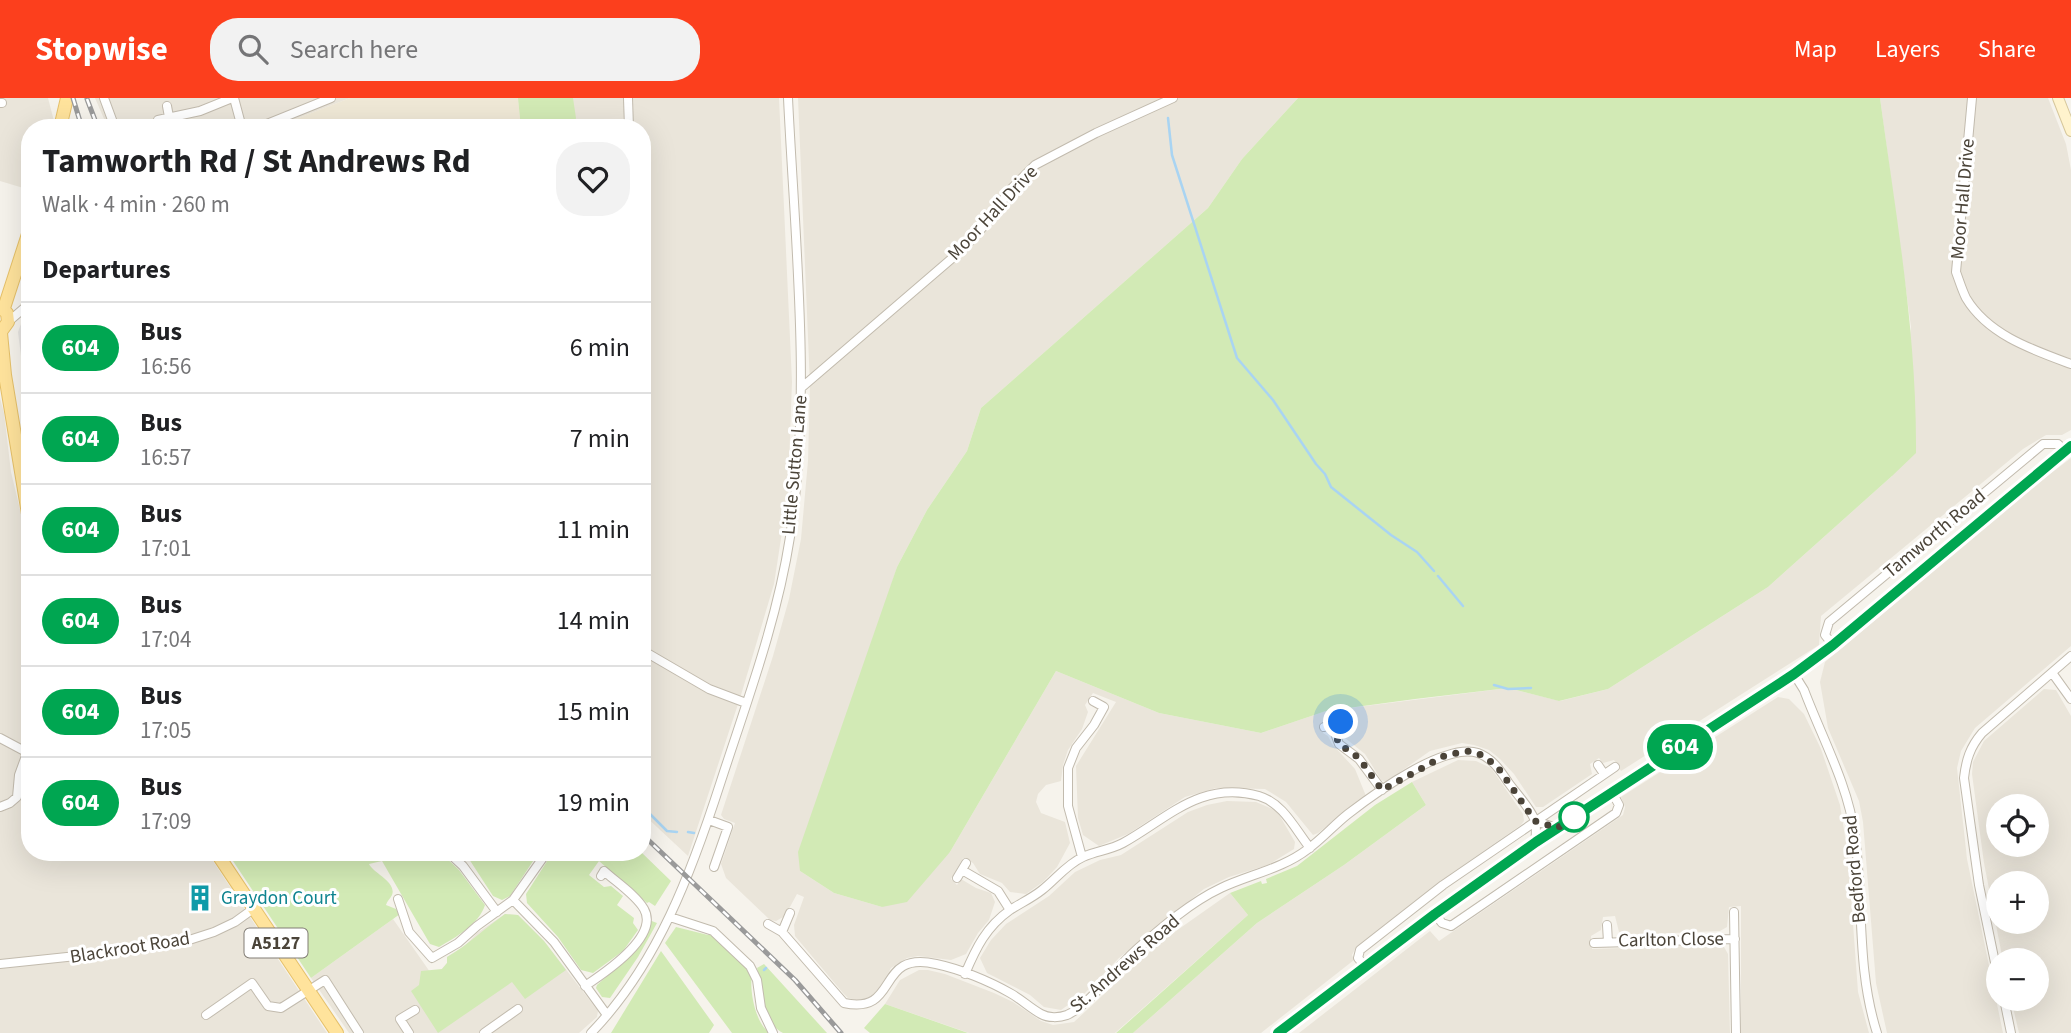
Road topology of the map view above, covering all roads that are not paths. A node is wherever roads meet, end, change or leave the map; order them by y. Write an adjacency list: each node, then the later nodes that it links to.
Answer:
1 (67, 98): 12 (main road)
2 (104, 98): 13 (street)
3 (233, 98): 11 (street); 15 (street)
4 (331, 98): 16 (street)
5 (628, 98): 17 (street)
6 (788, 98): 24 (street, Little Sutton Lane)
7 (1173, 98): 24 (street, Moor Hall Drive)
8 (1972, 98): 22 (street, Moor Hall Drive)
9 (2058, 98): 18 (street)
10 (167, 106): 11 (street)
11 (169, 117): 14 (street)
12 (62, 119)
13 (112, 119)
14 (162, 119)
15 (239, 119)
16 (279, 119)
17 (629, 119)
18 (2071, 131)
19 (21, 255): 21 (main road)
20 (21, 308): 21 (street)
21 (3, 317): 23 (main road)
22 (2071, 364)
23 (2, 370): 26 (main road)
24 (801, 388): 34 (street, Little Sutton Lane)
25 (2068, 449): 27 (main road, Tamworth Road); 27 (street, Tamworth Road)
26 (21, 476)
27 (1833, 645): 30 (main road, Tamworth Road)
28 (651, 655): 34 (street)
29 (2071, 656): 31 (street)
30 (1794, 674): 43 (main road, Tamworth Road); 91 (street, Bedford Road)
31 (2053, 674): 32 (street); 72 (street)
32 (2071, 699)
33 (1093, 701): 50 (street)
34 (746, 703): 45 (street, Little Sutton Lane)
35 (1332, 725): 42 (street)
36 (0, 738): 37 (street)
37 (21, 750)
38 (1598, 765): 41 (street)
39 (1615, 767): 41 (street)
40 (21, 771): 44 (street)
41 (1604, 774): 46 (street)
42 (1382, 790): 46 (street, St. Andrews Road); 49 (street, St. Andrews Road)
43 (1612, 792): 47 (main road, Tamworth Road); 64 (street)
44 (0, 807)
45 (709, 820): 54 (street); 65 (street, Little Sutton Lane)
46 (1535, 821): 47 (street); 48 (street); 74 (street)
47 (1557, 828): 48 (main road, Tamworth Road)
48 (1536, 842): 64 (main road, Tamworth Road)
49 (1310, 848): 50 (street); 75 (street, St. Andrews Road)
50 (1082, 857): 60 (street)
51 (222, 861): 59 (main road, A5127)
52 (457, 861): 61 (street)
53 (541, 861): 58 (street)
54 (714, 867)
55 (601, 876): 76 (street)
56 (957, 878): 60 (street)
57 (398, 899): 61 (street)
58 (513, 900): 61 (street); 76 (street)
59 (253, 909): 73 (street, Blackroot Road); 77 (main road, A5127)
60 (1010, 910): 75 (street)
61 (497, 912)
62 (1734, 912): 69 (street, Carlton Close)
63 (790, 914): 68 (street)
64 (1435, 914): 74 (main road, Tamworth Road)
65 (670, 917): 82 (street, Little Sutton Lane); 88 (street)
66 (768, 924): 68 (street, St. Andrews Road)
67 (1607, 925): 70 (street, Carlton Close)
68 (782, 932): 75 (street, St. Andrews Road)
69 (1735, 939): 70 (street, Carlton Close); 90 (street, Carlton Close)
70 (1608, 942): 71 (street, Carlton Close)
71 (1594, 943)
72 (1992, 948)
73 (0, 964)
74 (1365, 966): 89 (main road, Tamworth Road)
75 (965, 974)
76 (585, 986): 82 (street)
77 (308, 990): 81 (street); 83 (main road, A5127); 84 (street)
78 (519, 1009): 86 (street)
79 (415, 1010): 85 (street)
80 (2006, 1011): 92 (street)
81 (206, 1016)
82 (607, 1016): 87 (street, Little Sutton Lane)
83 (337, 1033)
84 (359, 1033)
85 (409, 1033)
86 (484, 1033)
87 (591, 1033)
88 (773, 1033)
89 (1279, 1033)
90 (1736, 1033)
91 (1877, 1033)
92 (2011, 1033)

